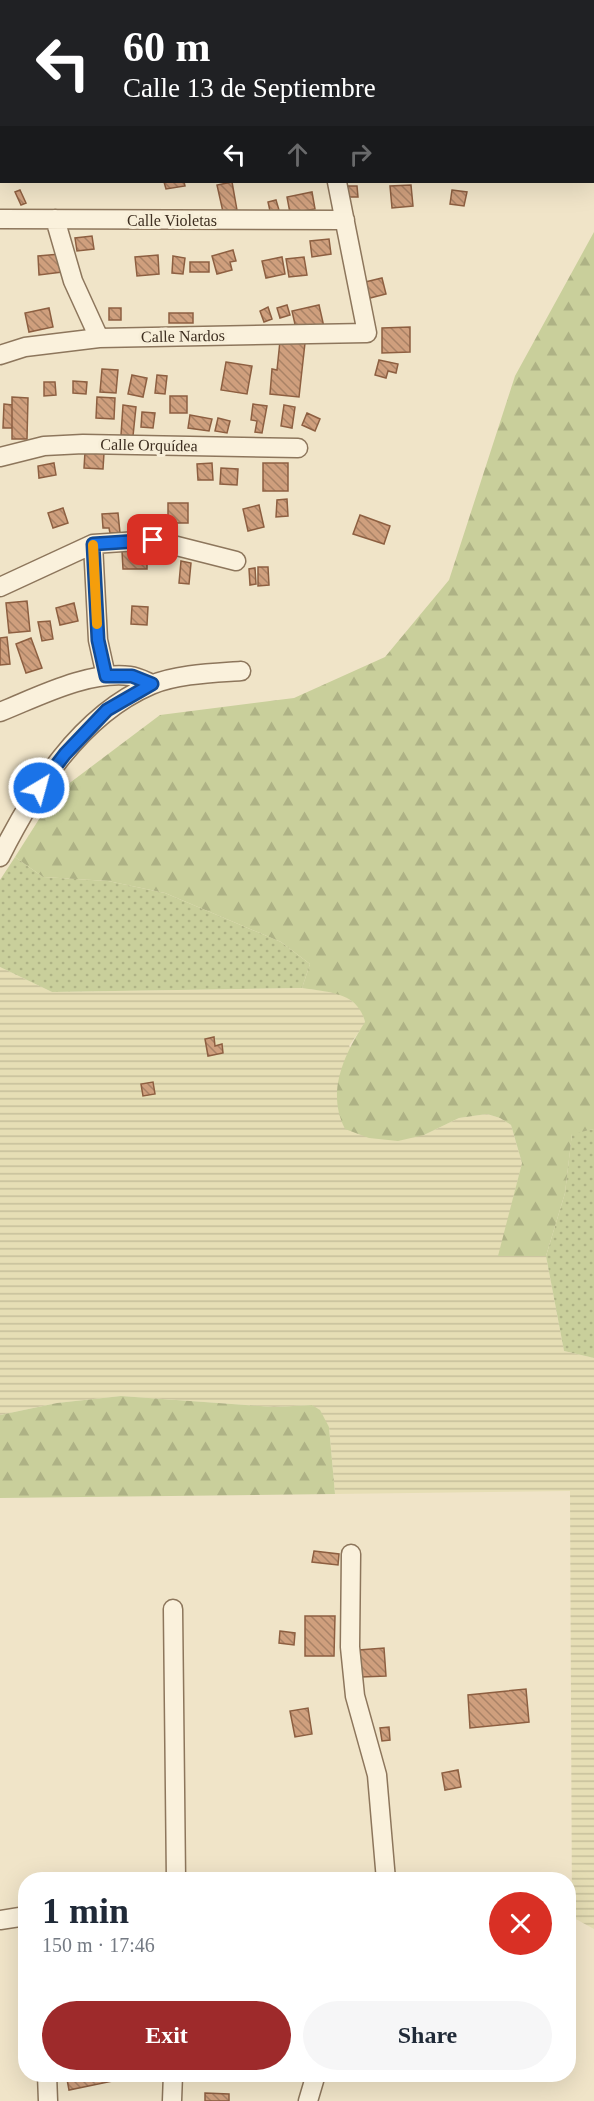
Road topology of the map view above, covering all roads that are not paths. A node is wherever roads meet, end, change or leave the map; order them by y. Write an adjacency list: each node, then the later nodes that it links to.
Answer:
1 (338, 183): 4 (street)
2 (0, 219): 3 (street, Calle Violetas)
3 (55, 219): 4 (street, Calle Violetas); 5 (street)
4 (345, 220): 5 (street, Calle Nardos)
5 (99, 338): 6 (street, Calle Nardos)
6 (0, 355)
7 (298, 448): 8 (street, Calle Orquídea)
8 (0, 457)
9 (93, 544): 10 (street); 11 (street); 13 (street)
10 (236, 561)
11 (0, 587)
12 (241, 671): 14 (street)
13 (106, 676): 14 (street); 15 (street)
14 (152, 684): 16 (street)
15 (0, 712)
16 (0, 857)
17 (351, 1554): 20 (street)
18 (173, 1609): 19 (street)
19 (176, 1872)
20 (385, 1872)
21 (18, 1917): 22 (street)
22 (0, 1920)
23 (47, 2082): 26 (street)
24 (173, 2082): 27 (street)
25 (314, 2082): 28 (street)
26 (48, 2101)
27 (172, 2101)
28 (308, 2101)

